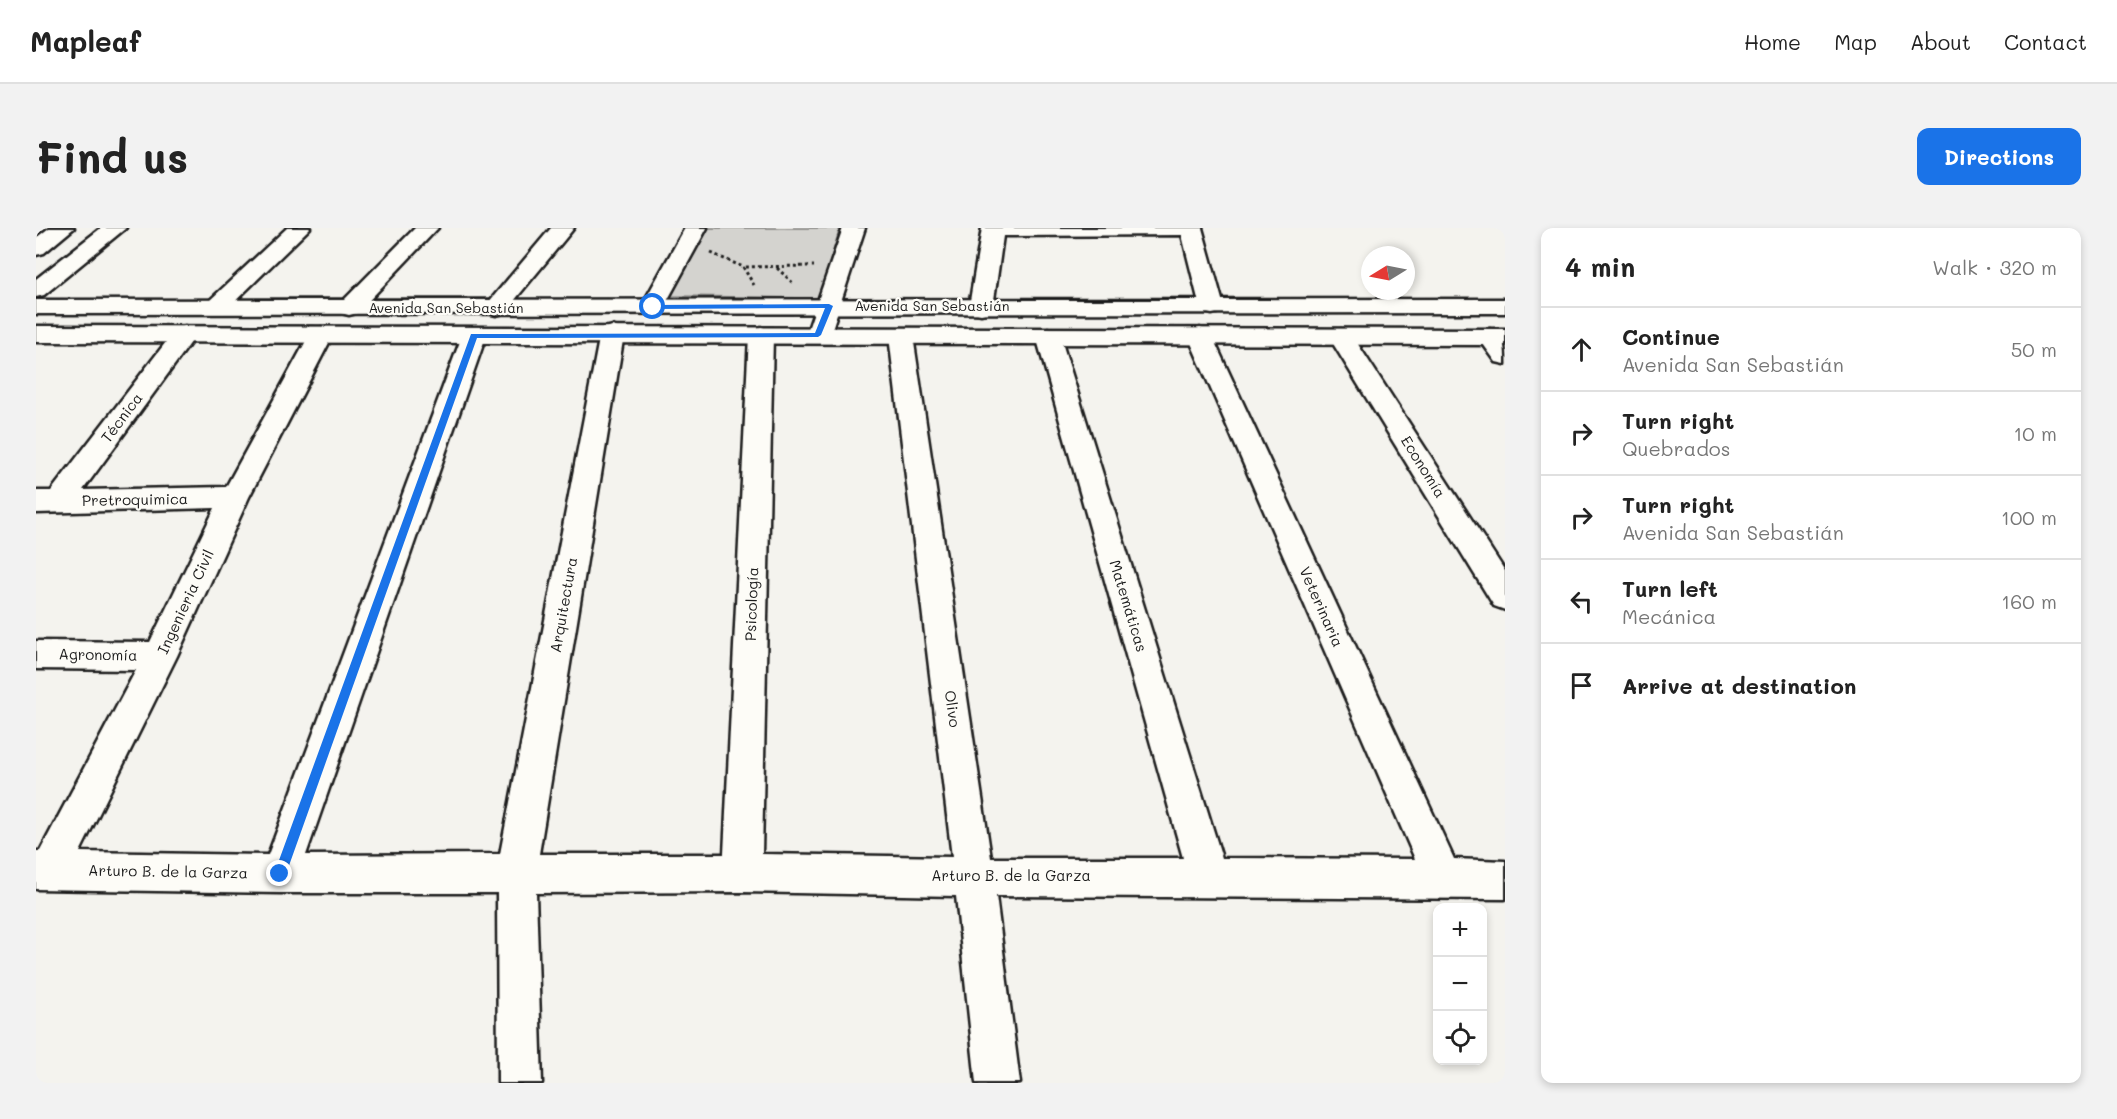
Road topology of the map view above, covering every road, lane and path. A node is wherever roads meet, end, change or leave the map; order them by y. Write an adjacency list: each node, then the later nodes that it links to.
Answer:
1 (63, 228): 10 (street)
2 (115, 228): 14 (street)
3 (299, 228): 16 (street)
4 (427, 228): 23 (street)
5 (563, 228): 24 (street)
6 (696, 228): 20 (street)
7 (854, 228): 17 (street)
8 (1191, 228): 9 (street); 22 (street)
9 (993, 229): 21 (street)
10 (36, 248)
11 (707, 250): 13 (path)
12 (820, 265): 13 (path)
13 (743, 267): 15 (path)
14 (36, 290)
15 (755, 290)
16 (217, 306): 19 (street, Avenida San Sebastián); 23 (street, Avenida San Sebastián)
17 (829, 306): 20 (street, Avenida San Sebastián); 21 (street, Avenida San Sebastián); 30 (street)
18 (1505, 306): 22 (street, Avenida San Sebastián)
19 (36, 307)
20 (653, 307): 24 (street, Avenida San Sebastián)
21 (981, 307): 22 (street, Avenida San Sebastián)
22 (1212, 307)
23 (349, 308): 24 (street, Avenida San Sebastián)
24 (496, 308)
25 (36, 334): 26 (street, Avenida San Sebastián)
26 (185, 334): 29 (street, Avenida San Sebastián); 38 (street, Técnica)
27 (612, 334): 28 (street, Avenida San Sebastián); 31 (street, Avenida San Sebastián); 45 (street, Arquitectura)
28 (761, 334): 30 (street, Avenida San Sebastián); 43 (street, Psicología)
29 (321, 335): 31 (street, Avenida San Sebastián); 37 (street, Ingenieria Civil)
30 (818, 335): 32 (street, Avenida San Sebastián)
31 (474, 336): 44 (street)
32 (901, 336): 33 (street, Avenida San Sebastián); 47 (street, Olivo)
33 (1048, 336): 34 (street, Avenida San Sebastián); 46 (street, Matemáticas)
34 (1200, 336): 35 (street, Avenida San Sebastián); 48 (street, Veterinaria)
35 (1341, 337): 36 (street, Avenida San Sebastián); 39 (street, Economía)
36 (1500, 344)
37 (235, 497): 38 (street, Pretroquimica); 41 (street, Ingenieria Civil)
38 (48, 501)
39 (1505, 597)
40 (36, 655): 41 (street, Agronomía)
41 (160, 656): 42 (street, Ingenieria Civil)
42 (44, 870): 44 (street, Arturo B. de la Garza)
43 (742, 873): 45 (street, Arturo B. de la Garza); 47 (street, Arturo B. de la Garza)
44 (280, 874): 45 (street, Arturo B. de la Garza)
45 (516, 874): 50 (street)
46 (1208, 876): 47 (street, Arturo B. de la Garza); 48 (street, Arturo B. de la Garza)
47 (974, 877): 51 (street, Olivo)
48 (1443, 878): 49 (street, Arturo B. de la Garza)
49 (1505, 880)
50 (520, 1083)
51 (998, 1083)

